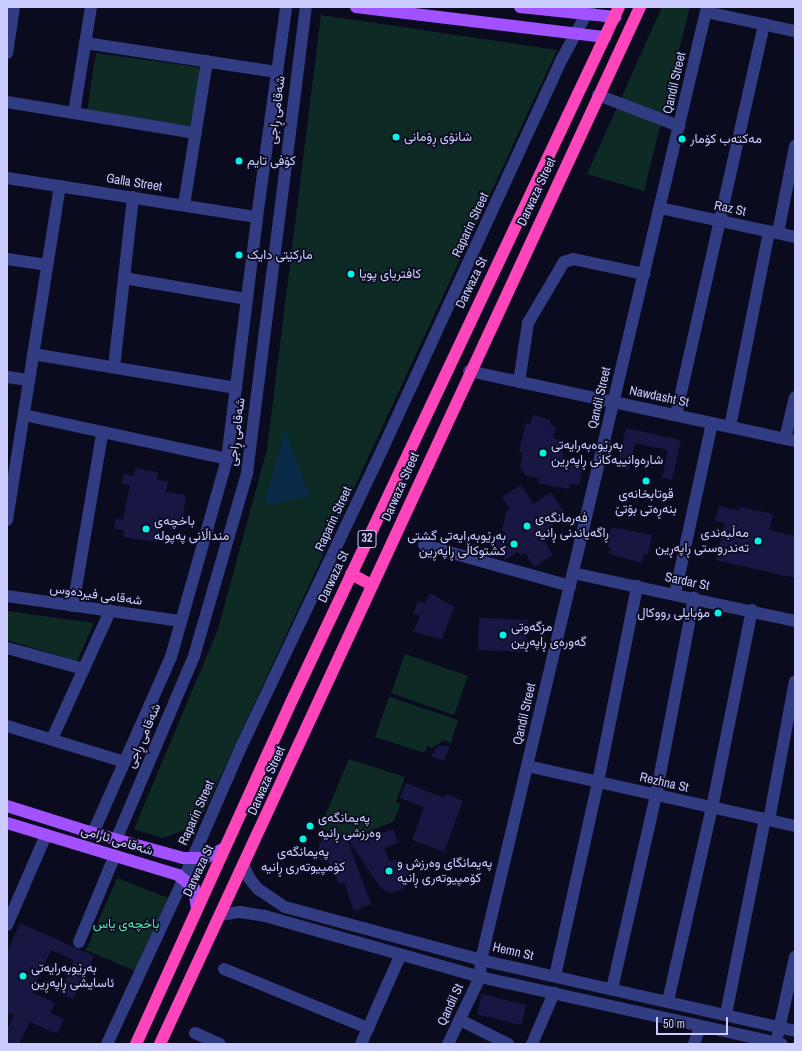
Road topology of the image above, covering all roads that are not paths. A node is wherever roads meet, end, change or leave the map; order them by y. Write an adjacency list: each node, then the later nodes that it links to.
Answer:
1 (14, 7): 12 (street)
2 (91, 7): 16 (street)
3 (286, 7): 19 (street, شەقامی ڕاجی)
4 (306, 7): 74 (street, شەقامی ڕاجی)
5 (356, 7): 14 (main road)
6 (520, 7): 8 (main road)
7 (640, 7): 20 (highway, Darwaza Street / 32)
8 (587, 10): 10 (main road); 14 (street, Raparin Street)
9 (707, 10): 11 (street); 23 (street, Qandil Street)
10 (617, 12): 15 (highway, 32)
11 (764, 24): 13 (street); 32 (street)
12 (9, 29): 17 (street)
13 (795, 31)
14 (575, 32): 15 (main road); 94 (street, Raparin Street)
15 (605, 37): 60 (highway, Darwaza St / 32)
16 (85, 43): 18 (street); 22 (street)
17 (7, 52)
18 (206, 61): 19 (street); 24 (street)
19 (277, 72): 31 (street, شەقامی ڕاجی)
20 (598, 95): 23 (street); 42 (highway, Darwaza Street / 32)
21 (7, 102): 22 (street)
22 (74, 113): 24 (street)
23 (679, 126): 30 (street, Qandil Street)
24 (195, 133): 29 (street)
25 (795, 146): 33 (street)
26 (7, 178): 27 (street, Galla Street)
27 (60, 186): 28 (street, Galla Street); 36 (street)
28 (133, 197): 29 (street, Galla Street); 38 (street)
29 (184, 205): 31 (street, Galla Street)
30 (660, 208): 32 (street, Raz St); 37 (street, Qandil Street)
31 (257, 217): 39 (street, شەقامی ڕاجی)
32 (721, 221): 33 (street, Raz St); 50 (street)
33 (774, 233): 34 (street, Raz St); 52 (street)
34 (795, 237)
35 (7, 259): 36 (street)
36 (47, 265): 40 (street)
37 (644, 274): 45 (street); 48 (street, Qandil Street)
38 (124, 278): 39 (street); 41 (street)
39 (247, 299): 46 (street, شەقامی ڕاجی)
40 (33, 354): 41 (street); 44 (street)
41 (114, 367): 46 (street)
42 (469, 372): 45 (street, Nawdasht St); 61 (highway, Darwaza Street / 32)
43 (7, 377): 44 (street)
44 (29, 380): 49 (street)
45 (519, 382): 48 (street, Nawdasht St)
46 (236, 388): 56 (street, شەقامی ڕاجی)
47 (795, 397): 54 (street)
48 (614, 402): 50 (street, Nawdasht St); 59 (street, Qandil Street)
49 (24, 415): 53 (street); 55 (street)
50 (676, 415): 51 (street, Nawdasht St)
51 (712, 423): 52 (street, Nawdasht St); 64 (street)
52 (730, 426): 54 (street, Nawdasht St)
53 (102, 434): 56 (street); 67 (street)
54 (790, 440)
55 (12, 455): 57 (street)
56 (227, 459): 70 (street, شەقامی ڕاجی)
57 (7, 520)
58 (424, 545): 62 (street)
59 (573, 573): 62 (street, Qandil Street); 63 (street, Sardar St)
60 (351, 574): 61 (highway); 91 (highway, Darwaza St / 32)
61 (372, 584): 95 (highway, Darwaza Street / 32)
62 (570, 586): 80 (street, Qandil Street)
63 (637, 586): 64 (street, Sardar St); 81 (street)
64 (675, 594): 66 (street, Sardar St)
65 (7, 596): 67 (street, شەقامی فیردەوس)
66 (694, 598): 68 (street, Sardar St); 82 (street)
67 (73, 606): 69 (street, شەقامی فیردەوس)
68 (752, 610): 71 (street, Sardar St); 84 (street)
69 (110, 611): 70 (street, شەقامی فیردەوس); 75 (street)
70 (181, 621): 73 (street, شەقامی ڕاجی)
71 (795, 621)
72 (7, 648): 75 (street)
73 (173, 649): 74 (street); 79 (street, شەقامی ڕاجی)
74 (194, 656): 90 (street, شەقامی ڕاجی)
75 (84, 669): 78 (street)
76 (795, 681): 85 (street)
77 (7, 726): 78 (street)
78 (52, 739): 79 (street)
79 (125, 762): 88 (street, شەقامی ڕاجی)
80 (527, 766): 81 (street, Rezhna St); 105 (street, Qandil Street)
81 (598, 782): 82 (street, Rezhna St); 107 (street)
82 (656, 795): 84 (street, Rezhna St); 109 (street)
83 (7, 806): 88 (main road)
84 (712, 808): 85 (street, Rezhna St); 111 (street)
85 (767, 820): 87 (street, Rezhna St); 112 (street)
86 (7, 823): 89 (main road, شەقامی ئارامی)
87 (795, 826)
88 (93, 833): 90 (main road)
89 (46, 835): 92 (main road, شەقامی ئارامی); 98 (street)
90 (116, 840): 93 (main road)
91 (225, 848): 94 (main road); 99 (highway, Darwaza St / 32)
92 (115, 855): 96 (main road, شەقامی ئارامی); 102 (street)
93 (172, 856): 94 (main road); 96 (main road)
94 (192, 859): 97 (street, Raparin Street)
95 (244, 866): 100 (highway, Darwaza Street / 32); 105 (street, Hemn St)
96 (165, 871): 97 (main road, شەقامی ئارامی)
97 (184, 878): 99 (main road); 119 (street, Raparin Street)
98 (11, 907): 101 (street)
99 (197, 909): 120 (highway, Darwaza St / 32)
100 (220, 915): 103 (street); 121 (highway, Darwaza Street / 32)
101 (7, 925)
102 (79, 942)
103 (400, 956): 108 (street); 116 (street)
104 (795, 957): 115 (street)
105 (482, 960): 107 (street, Hemn St); 108 (street, Qandil St)
106 (224, 970): 116 (street)
107 (554, 976): 109 (street, Hemn St)
108 (480, 977): 110 (street); 113 (street, Qandil St)
109 (612, 989): 111 (street, Hemn St)
110 (554, 993): 114 (street); 126 (street)
111 (668, 1001): 112 (street, Hemn St)
112 (726, 1014): 115 (street, Hemn St)
113 (460, 1020): 124 (street, Qandil St); 125 (street)
114 (700, 1027): 127 (street); 128 (street)
115 (779, 1027): 117 (street, Hemn St); 128 (street)
116 (368, 1028): 123 (street)
117 (795, 1031)
118 (194, 1033): 122 (street)
119 (107, 1044)
120 (136, 1044)
121 (160, 1044)
122 (220, 1044)
123 (361, 1044)
124 (448, 1044)
125 (508, 1044)
126 (532, 1044)
127 (694, 1044)
128 (778, 1044)

